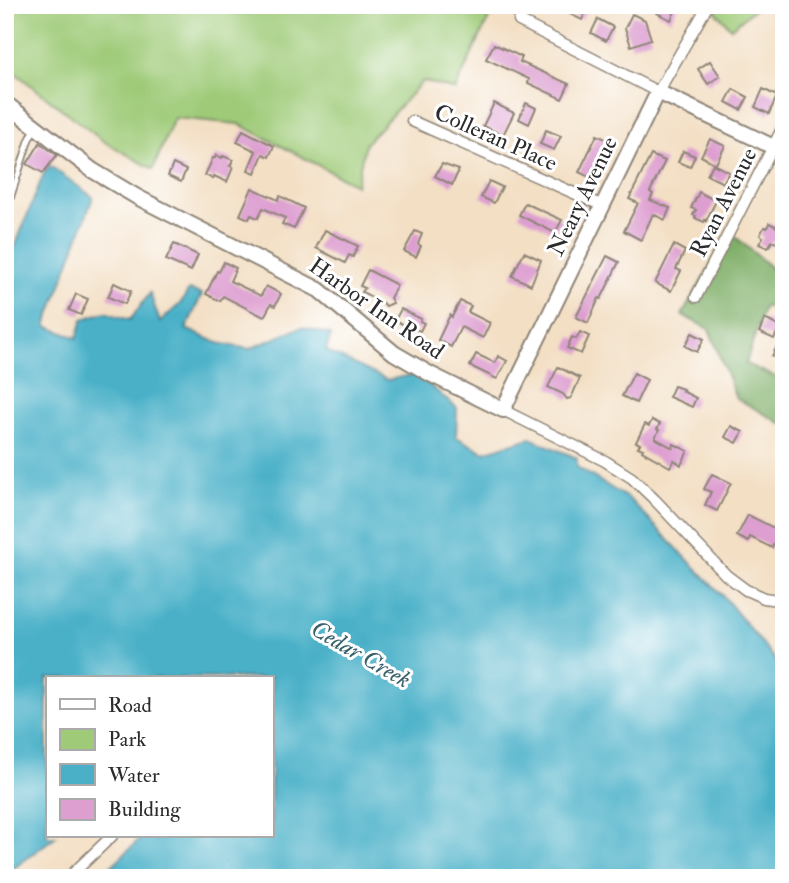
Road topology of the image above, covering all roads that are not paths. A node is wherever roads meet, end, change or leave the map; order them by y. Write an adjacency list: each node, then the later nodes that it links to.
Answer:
1 (708, 5): 3 (street, Neary Avenue)
2 (519, 21): 3 (street)
3 (658, 92): 8 (main road); 9 (main road, Neary Avenue)
4 (5, 103): 7 (main road, Harbor Inn Road)
5 (412, 121): 9 (street, Colleran Place)
6 (784, 125): 8 (street, Ryan Avenue)
7 (36, 127): 10 (lane); 12 (main road, Harbor Inn Road)
8 (778, 149): 11 (street, Ryan Avenue)
9 (603, 206): 12 (main road, Neary Avenue)
10 (5, 216)
11 (696, 297)
12 (503, 410): 13 (street, Harbor Inn Road)
13 (784, 601)
14 (110, 838): 15 (street)
15 (68, 878)

